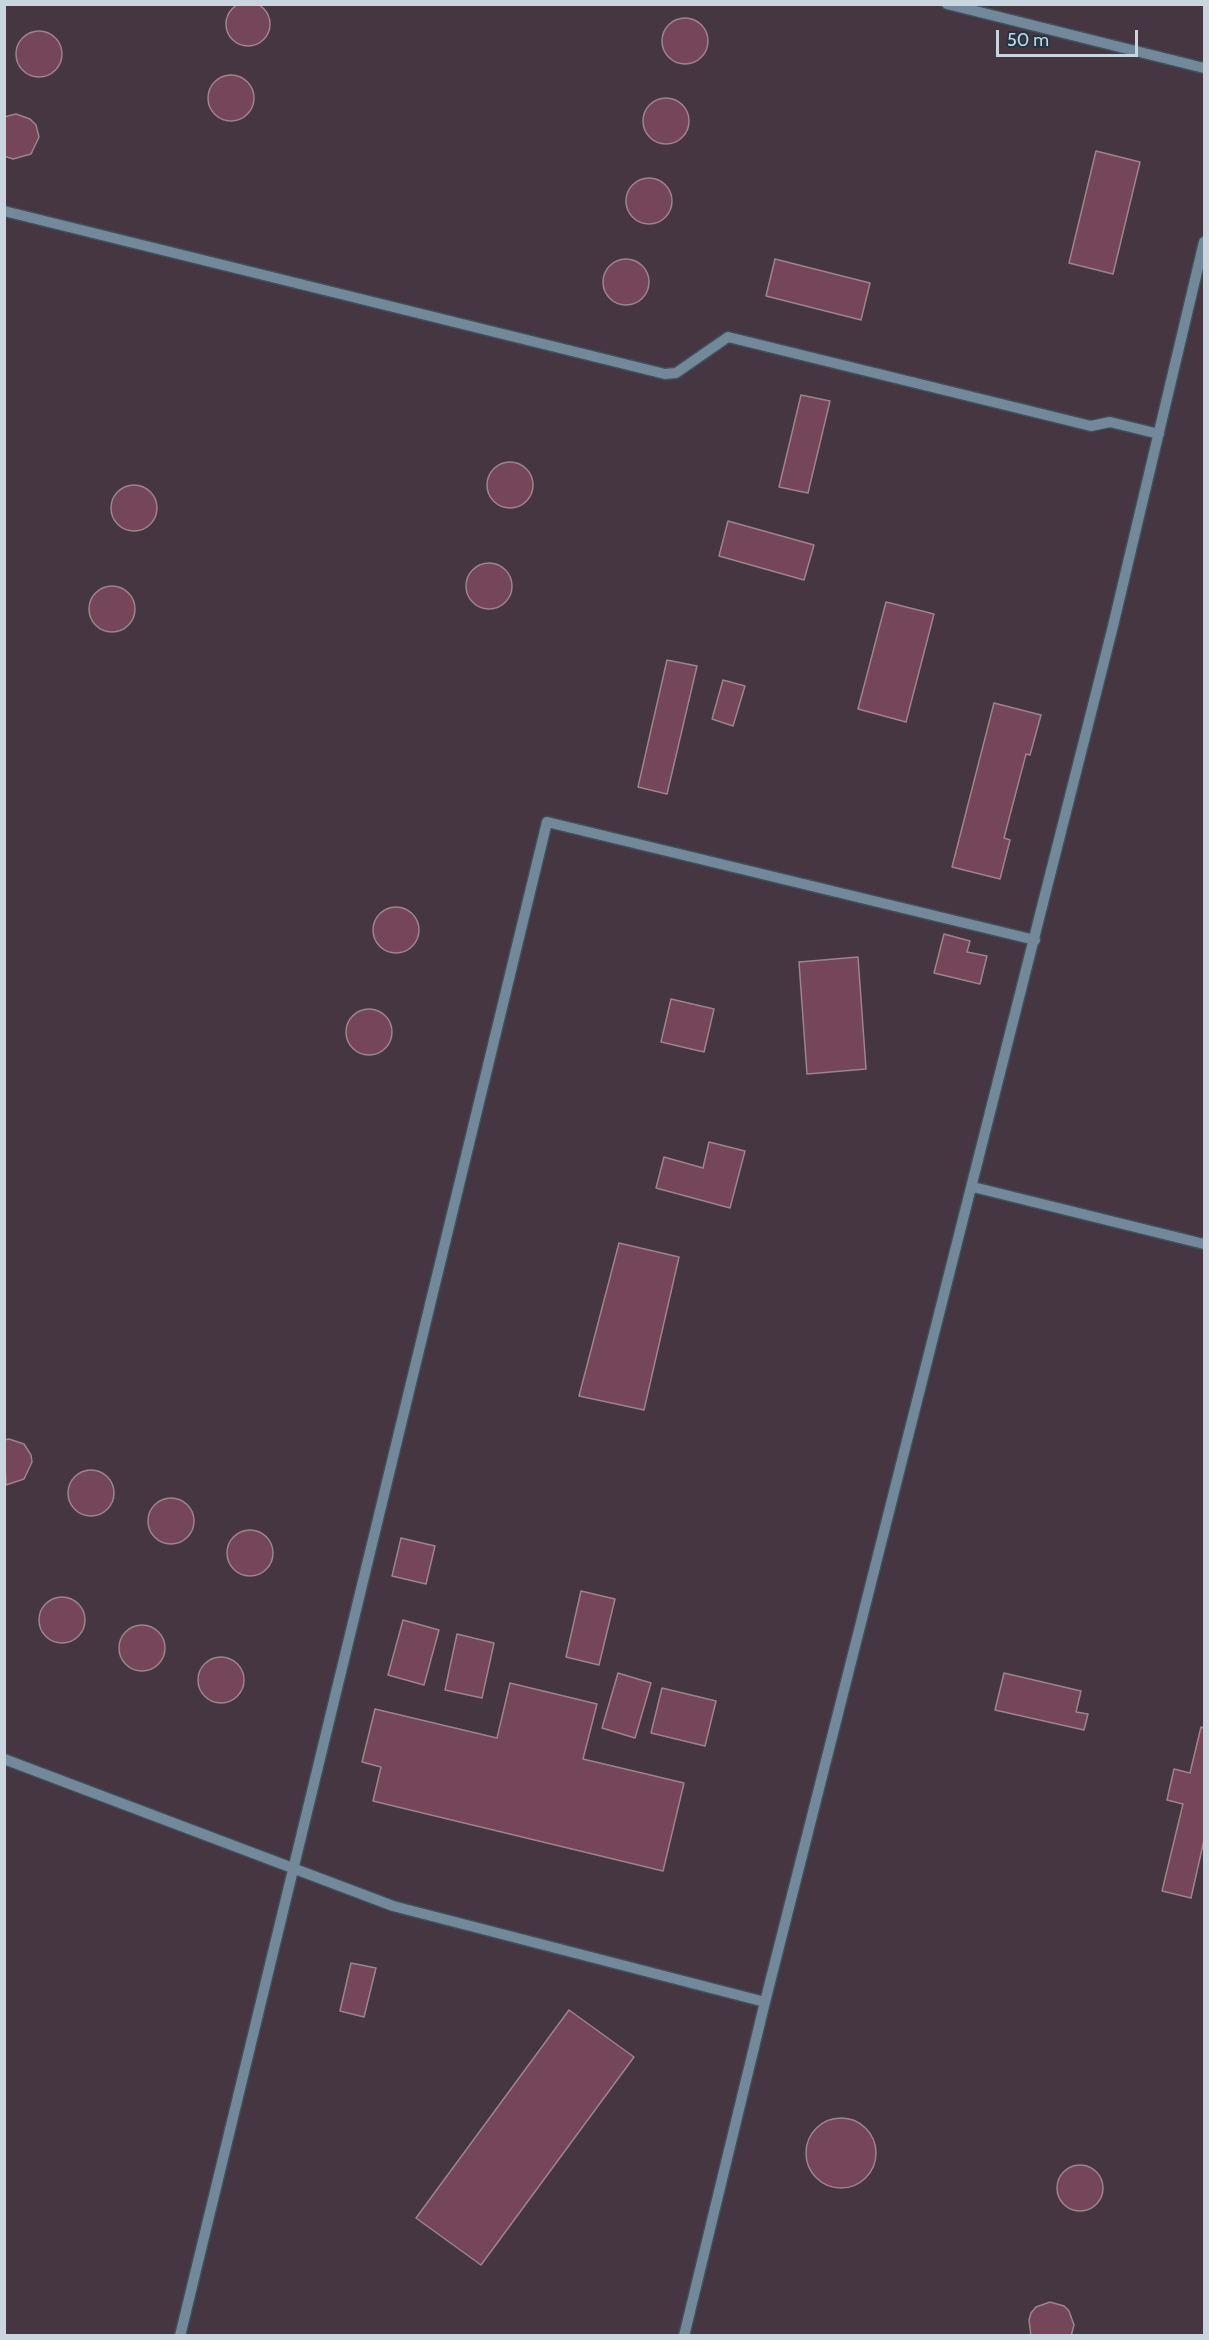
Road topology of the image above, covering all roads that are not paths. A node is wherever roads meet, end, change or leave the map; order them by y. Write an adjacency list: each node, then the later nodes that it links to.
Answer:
1 (948, 4): 2 (lane)
2 (1204, 68)
3 (4, 211): 5 (lane)
4 (1204, 242): 5 (lane)
5 (1159, 434): 6 (lane)
6 (1035, 940): 7 (lane); 10 (lane)
7 (973, 1186): 8 (lane); 11 (lane)
8 (1204, 1244)
9 (4, 1759): 10 (lane)
10 (293, 1868): 11 (lane); 12 (lane)
11 (765, 2002): 13 (lane)
12 (180, 2336)
13 (684, 2336)

